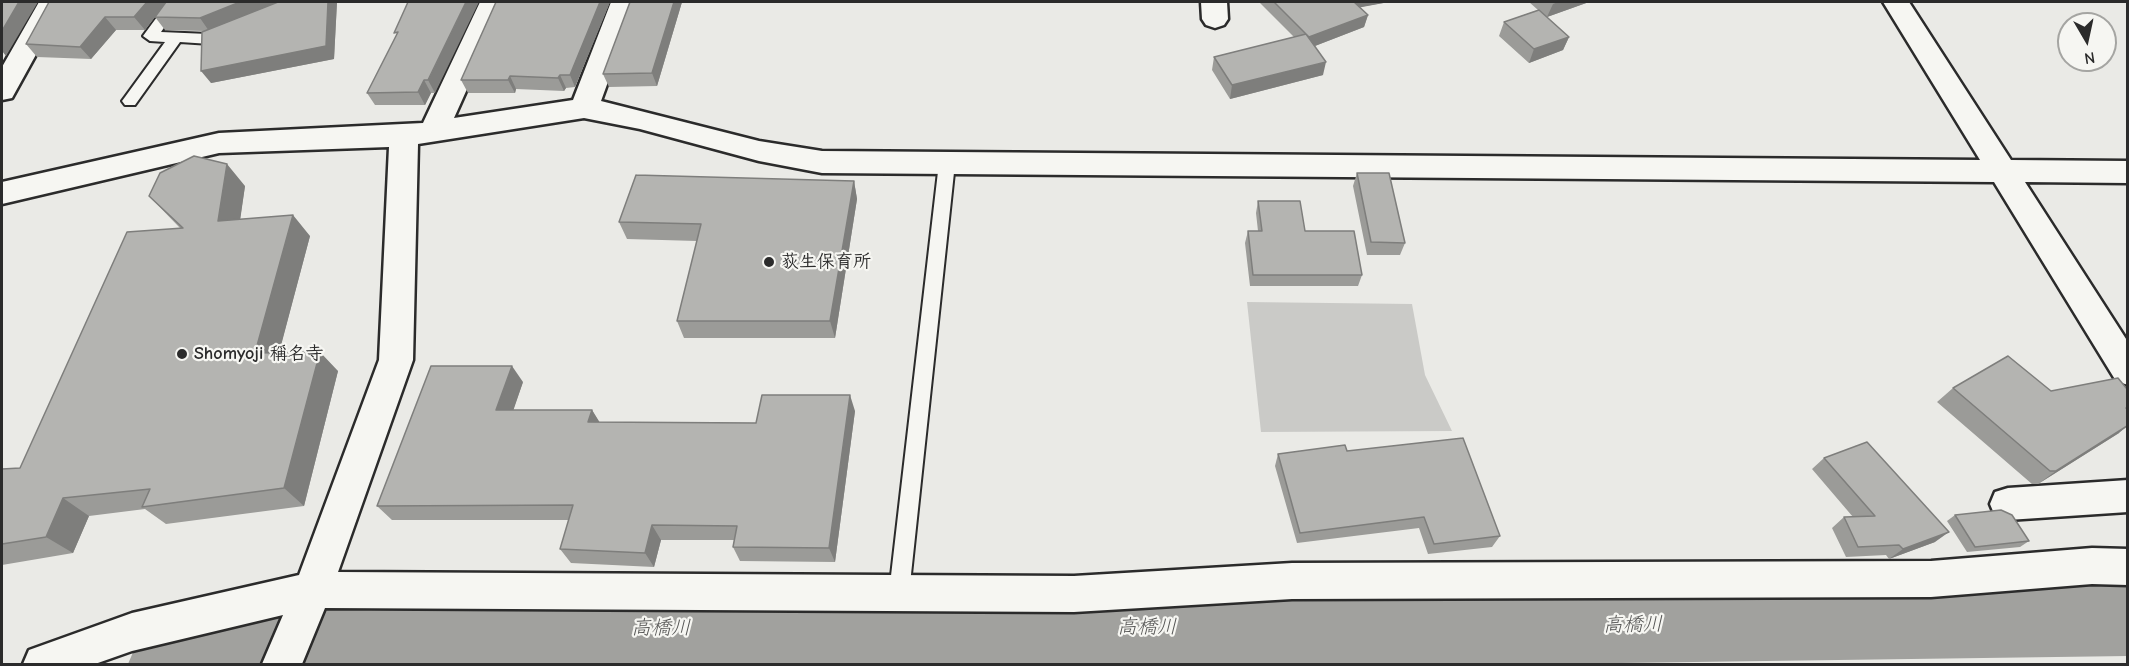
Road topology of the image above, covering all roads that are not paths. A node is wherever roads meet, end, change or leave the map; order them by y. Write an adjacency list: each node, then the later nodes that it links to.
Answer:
1 (52, 2): 8 (street)
2 (175, 2): 7 (lane)
3 (493, 2): 11 (street)
4 (624, 2): 10 (street)
5 (1896, 2): 13 (street)
6 (239, 26): 7 (lane)
7 (176, 37): 9 (lane)
8 (2, 91)
9 (130, 101)
10 (584, 108): 11 (street); 12 (street)
11 (419, 134): 15 (street); 20 (street)
12 (947, 163): 13 (street); 21 (lane)
13 (2001, 170): 14 (street); 16 (street)
14 (2127, 172)
15 (2, 193)
16 (2127, 370)
17 (2127, 496): 18 (street)
18 (2008, 504)
19 (2127, 567): 21 (street)
20 (313, 590): 21 (street); 22 (street); 23 (street)
21 (898, 593)
22 (43, 664)
23 (282, 664)

